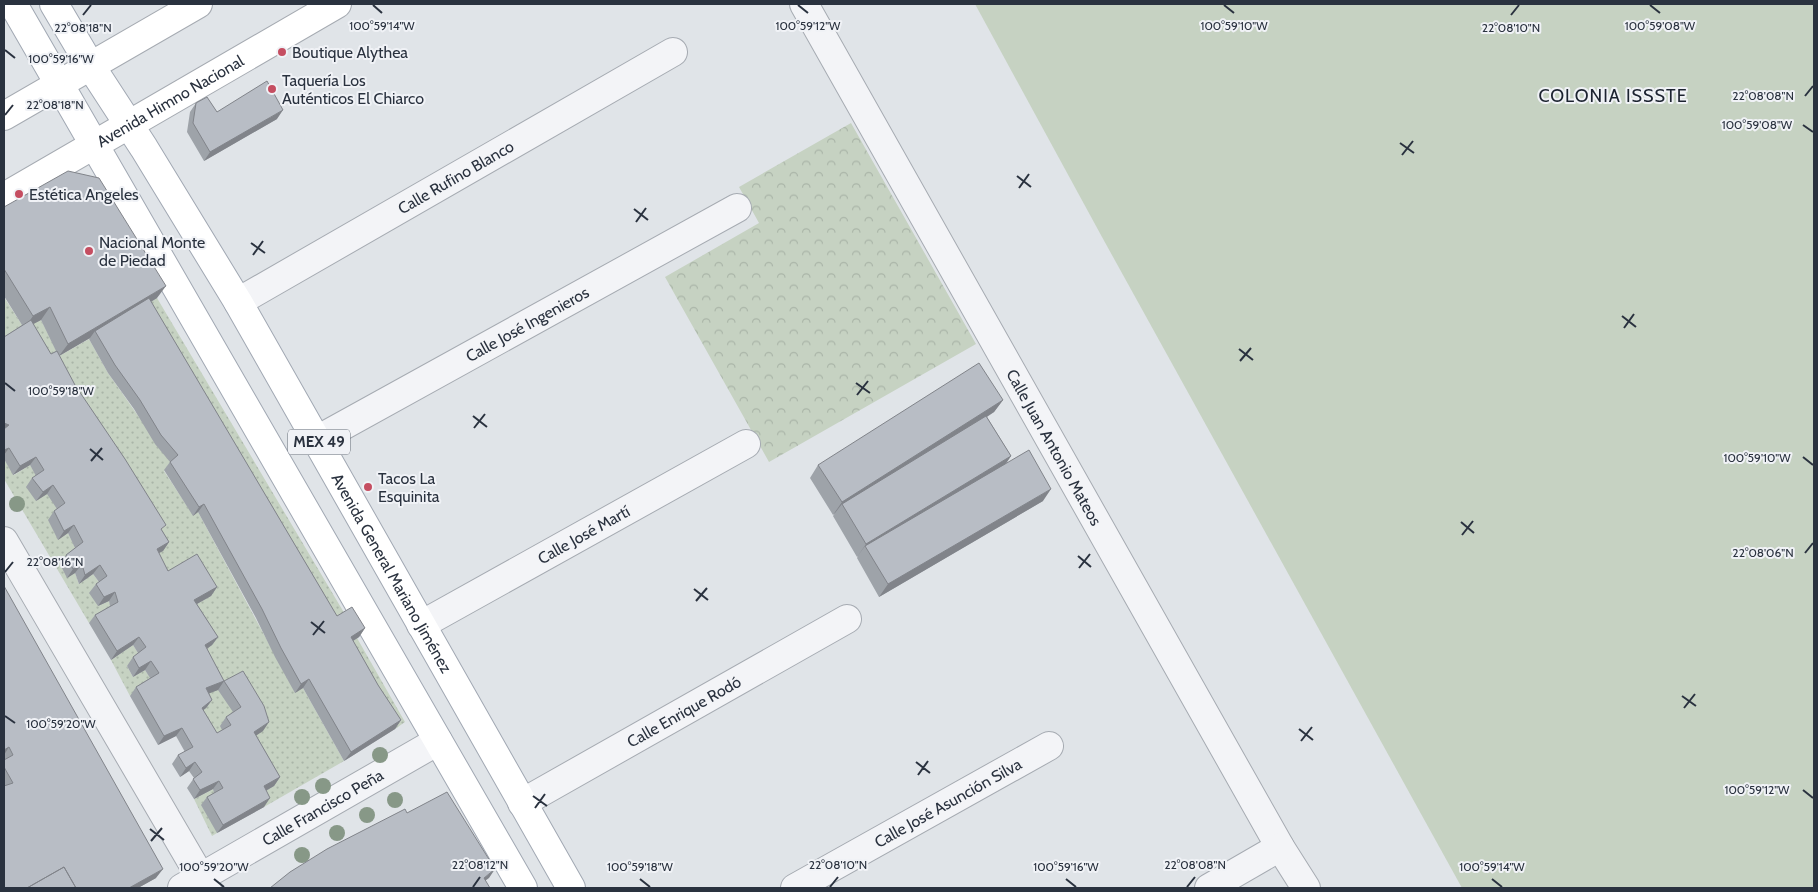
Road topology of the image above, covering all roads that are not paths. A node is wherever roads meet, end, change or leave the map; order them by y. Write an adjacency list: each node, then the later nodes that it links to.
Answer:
1 (13, 4): 8 (main road, MEX 49)
2 (54, 4): 7 (main road, Avenida General Mariano Jiménez / MEX 49)
3 (198, 4): 7 (main road)
4 (337, 4): 10 (main road, Avenida Himno Nacional)
5 (804, 4): 23 (street, Calle Juan Antonio Mateos)
6 (673, 52): 14 (street, Calle Rufino Blanco)
7 (90, 65): 8 (main road); 10 (main road, Avenida General Mariano Jiménez / MEX 49)
8 (59, 84): 9 (main road); 11 (main road, MEX 49)
9 (4, 116)
10 (128, 124): 11 (main road, Avenida Himno Nacional); 14 (main road, Avenida General Mariano Jiménez / MEX 49)
11 (95, 145): 12 (main road, Avenida Himno Nacional); 20 (main road, MEX 49)
12 (4, 198)
13 (737, 208): 15 (street, Calle José Ingenieros)
14 (238, 302): 15 (main road, Avenida General Mariano Jiménez / MEX 49)
15 (317, 440): 19 (main road, Avenida General Mariano Jiménez / MEX 49)
16 (746, 444): 19 (street, Calle José Martí)
17 (4, 540): 24 (street)
18 (847, 619): 22 (street, Calle Enrique Rodó)
19 (421, 625): 22 (main road, Avenida General Mariano Jiménez / MEX 49)
20 (438, 741): 24 (street, Calle Francisco Peña); 25 (main road, MEX 49)
21 (1049, 746): 27 (street, Calle José Asunción Silva)
22 (522, 803): 26 (main road, Avenida General Mariano Jiménez / MEX 49)
23 (1280, 847): 28 (street); 29 (street, Calle Juan Antonio Mateos)
24 (196, 885)
25 (523, 888)
26 (571, 888)
27 (795, 888)
28 (1209, 888)
29 (1306, 888)

